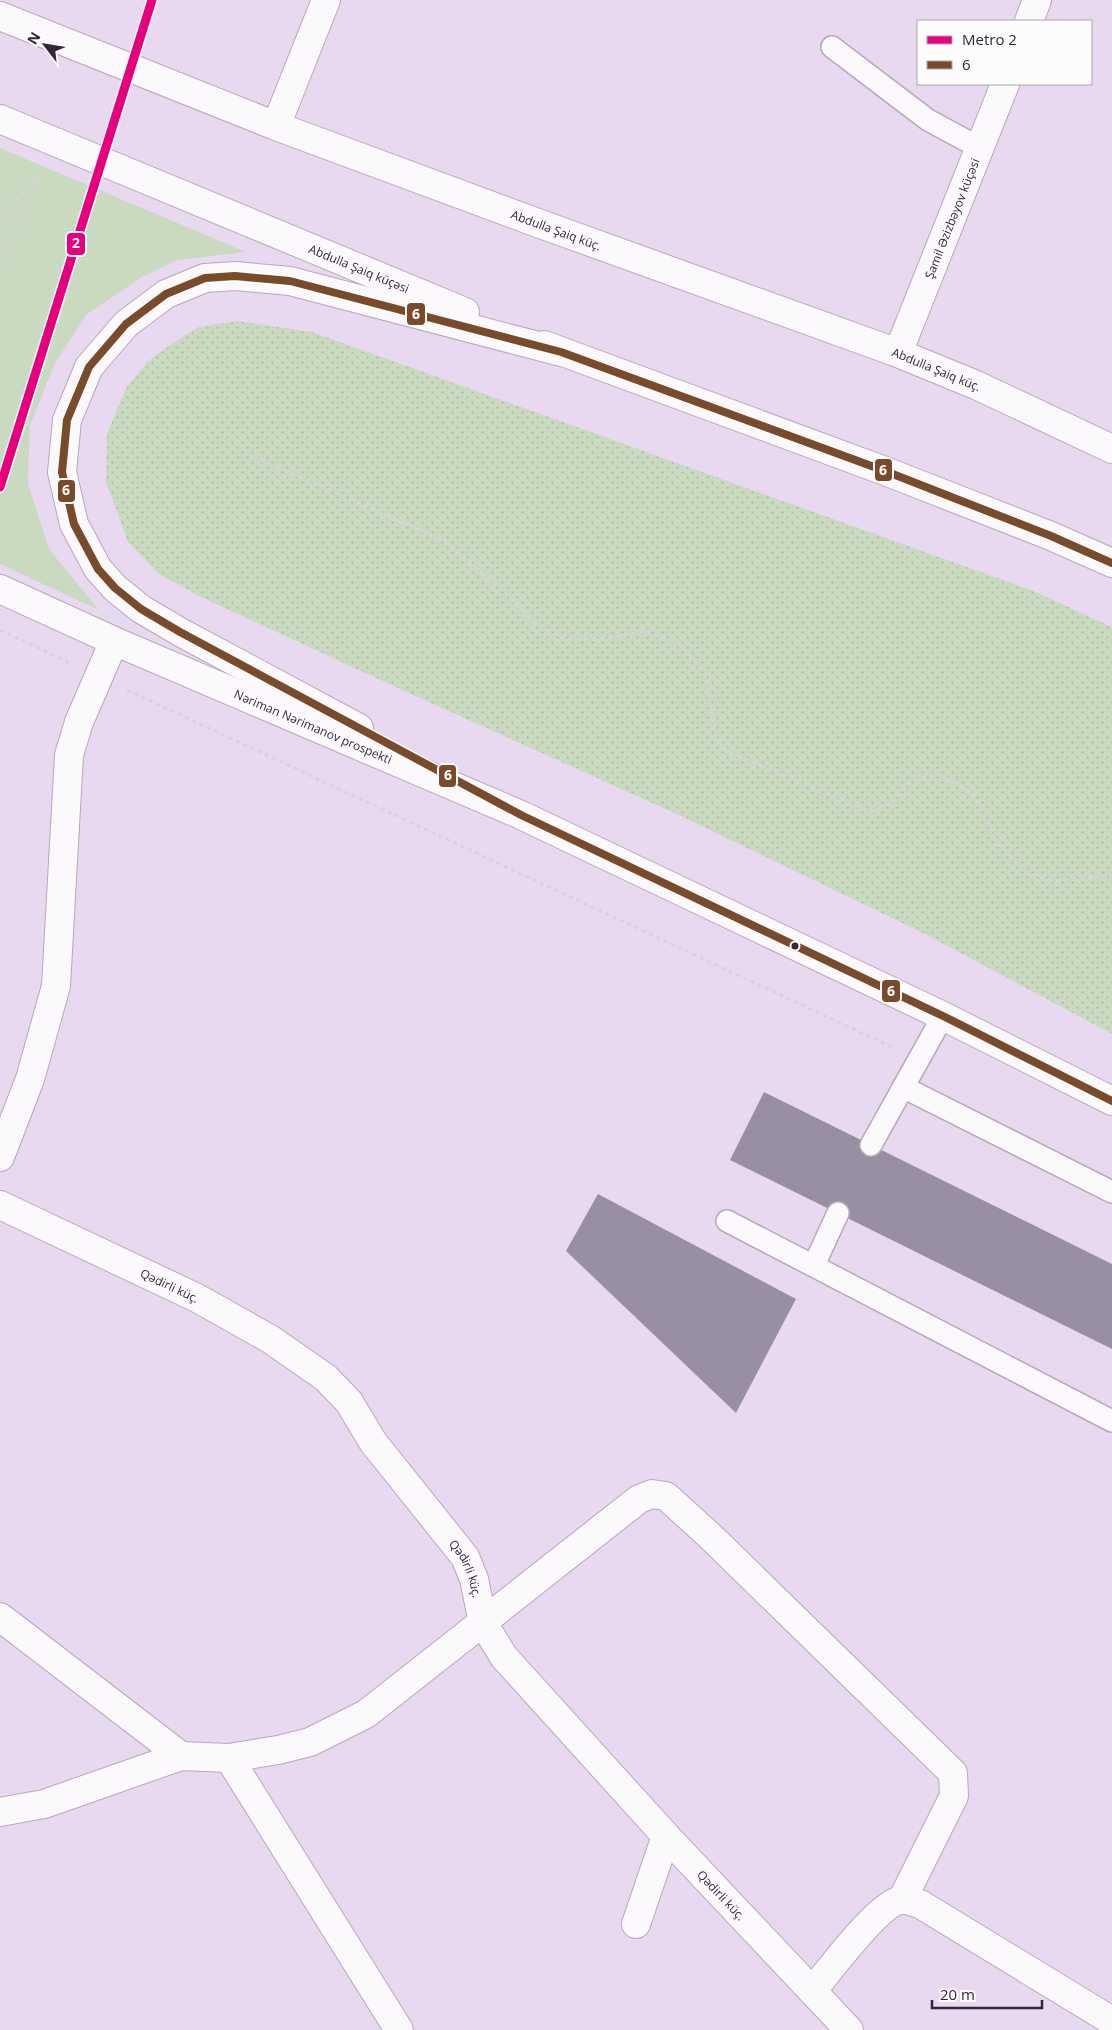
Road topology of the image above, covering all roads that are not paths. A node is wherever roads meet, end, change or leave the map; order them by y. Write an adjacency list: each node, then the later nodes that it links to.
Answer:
1 (326, 0): 8 (street)
2 (1037, 0): 4 (street)
3 (0, 16): 8 (street, Abdulla Şaiq küç.)
4 (1029, 20)
5 (832, 47): 9 (lane)
6 (1005, 85): 9 (street, Şamil Əzizbəyov küçəsi)
7 (0, 119): 10 (street, Abdulla Şaiq küçəsi)
8 (276, 126): 11 (street, Abdulla Şaiq küç.)
9 (980, 148): 11 (street, Şamil Əzizbəyov küçəsi)
10 (561, 352): 13 (street, Abdulla Şaiq küçəsi); 16 (street)
11 (898, 353): 12 (street, Abdulla Şaiq küç.)
12 (1112, 449)
13 (1112, 563)
14 (0, 589): 15 (street, Nəriman Nərimanov prospekti)
15 (114, 641): 16 (street, Nəriman Nərimanov prospekti); 21 (street)
16 (521, 815): 17 (street, Nəriman Nərimanov prospekti)
17 (943, 1016): 18 (lane); 19 (street, Nəriman Nərimanov prospekti)
18 (903, 1087): 20 (lane); 22 (lane)
19 (1112, 1101)
20 (872, 1145)
21 (0, 1157)
22 (1112, 1192)
23 (0, 1205): 29 (street, Qədirli küç.)
24 (838, 1213): 26 (lane)
25 (727, 1221): 26 (lane)
26 (814, 1265): 27 (lane)
27 (1112, 1421)
28 (0, 1617): 30 (street)
29 (483, 1623): 31 (street); 33 (street, Qədirli küç.); 34 (street)
30 (182, 1756): 31 (street); 32 (street)
31 (229, 1758): 38 (street)
32 (0, 1812)
33 (666, 1836): 35 (street); 36 (street, Qədirli küç.)
34 (902, 1900): 36 (street); 37 (street)
35 (636, 1924)
36 (813, 1990): 39 (street, Qədirli küç.)
37 (1112, 2021)
38 (399, 2030)
39 (849, 2030)

